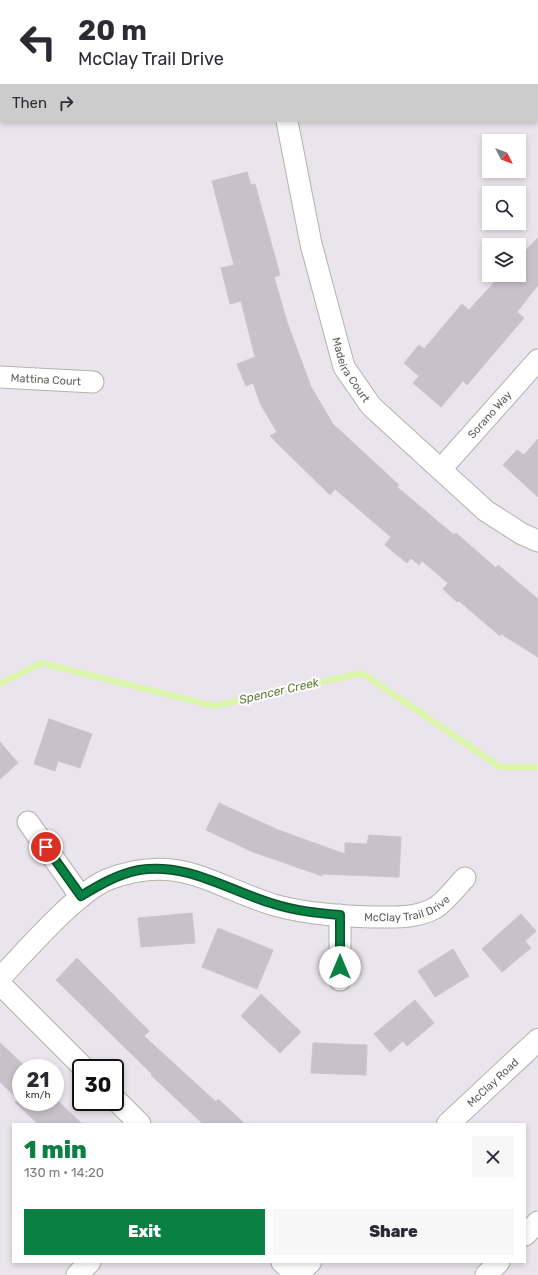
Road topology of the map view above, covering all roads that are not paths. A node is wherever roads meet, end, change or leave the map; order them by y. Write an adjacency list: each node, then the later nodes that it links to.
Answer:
1 (287, 122): 5 (street, Madeira Court)
2 (538, 360): 5 (street, Sorano Way)
3 (0, 378): 4 (street, Mattina Court)
4 (93, 382)
5 (441, 468): 6 (street, Madeira Court)
6 (538, 540)
7 (28, 822): 9 (street)
8 (465, 878): 10 (street, McClay Trail Drive)
9 (81, 896): 10 (street, McClay Trail Drive); 11 (street, McClay Trail Drive)
10 (340, 915): 12 (street)
11 (0, 978)
12 (340, 980)
13 (0, 984): 15 (street)
14 (538, 1040): 18 (main road, McClay Road)
15 (75, 1059)
16 (124, 1108): 17 (street)
17 (139, 1123)
18 (449, 1123)
19 (538, 1222): 20 (street)
20 (526, 1234)
21 (89, 1263): 25 (street)
22 (283, 1263): 26 (street)
23 (309, 1263): 26 (main road)
24 (498, 1263): 27 (street)
25 (77, 1275)
26 (296, 1275)
27 (486, 1275)

